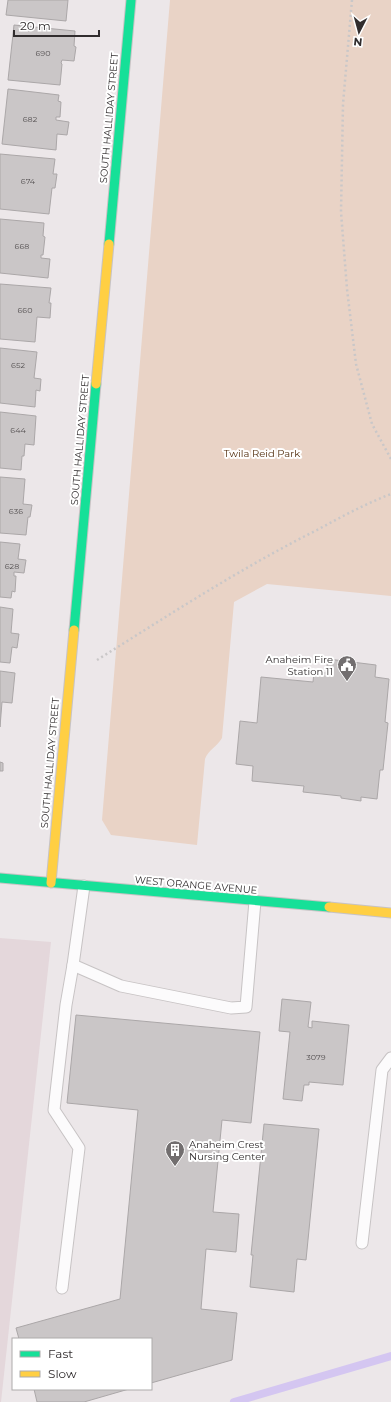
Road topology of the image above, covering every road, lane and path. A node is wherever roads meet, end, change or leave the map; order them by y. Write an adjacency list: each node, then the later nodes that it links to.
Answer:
1 (131, 0): 5 (street, SOUTH HALLIDAY STREET)
2 (352, 0): 3 (path)
3 (391, 459)
4 (391, 494): 5 (path)
5 (69, 677): 7 (street, SOUTH HALLIDAY STREET)
6 (0, 878): 7 (street, WEST ORANGE AVENUE)
7 (51, 883): 8 (street, WEST ORANGE AVENUE)
8 (84, 886): 9 (street, WEST ORANGE AVENUE); 11 (lane)
9 (255, 901): 10 (street, WEST ORANGE AVENUE); 11 (lane)
10 (391, 913)
11 (73, 965): 14 (lane)
12 (391, 1058): 13 (lane)
13 (362, 1243)
14 (62, 1288)

